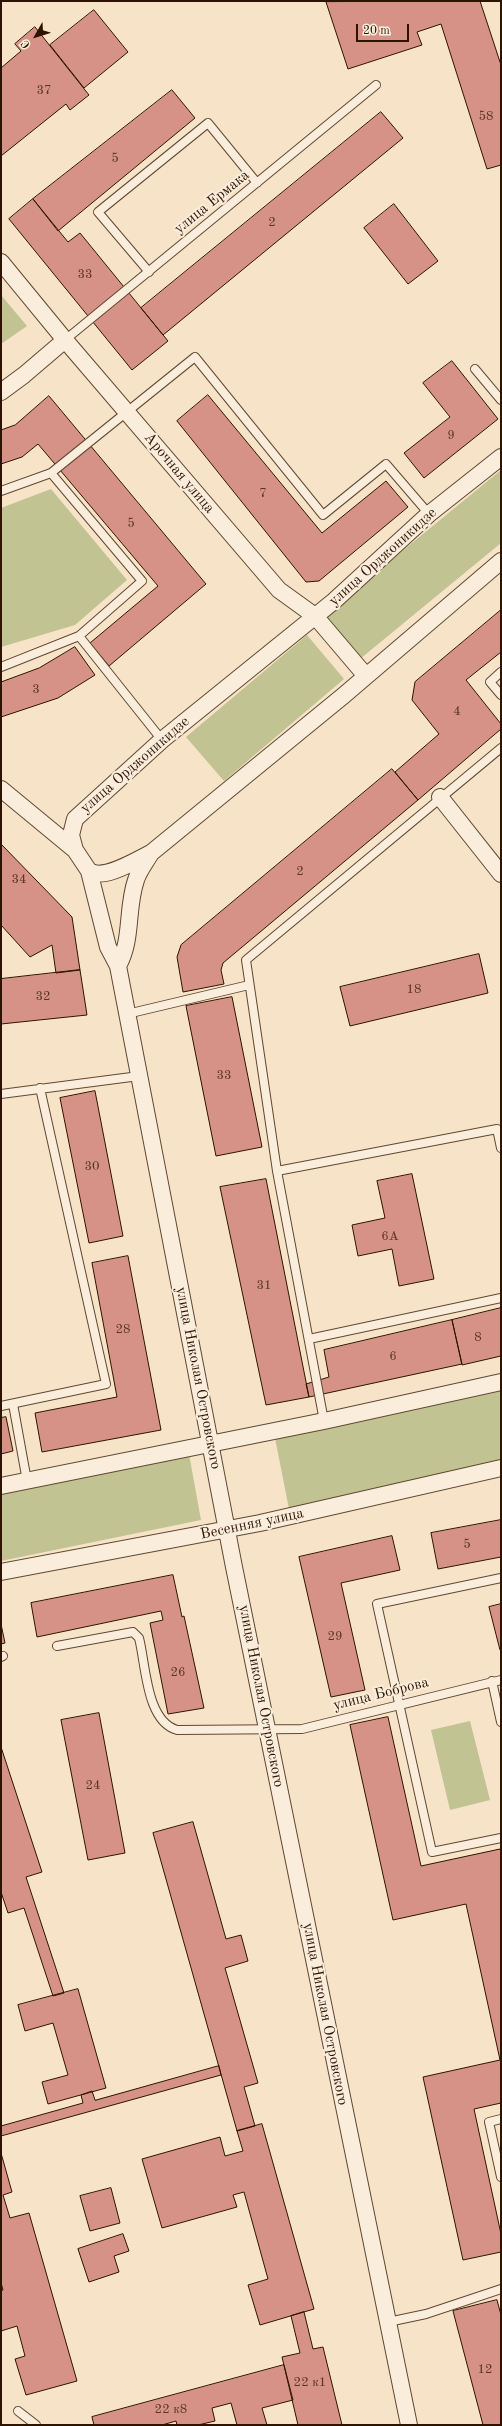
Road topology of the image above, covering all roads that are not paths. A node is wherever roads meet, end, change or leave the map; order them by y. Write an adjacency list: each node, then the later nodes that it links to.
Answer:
1 (376, 85): 2 (lane, улица Ермака)
2 (257, 183): 4 (lane, улица Ермака); 4 (lane)
3 (1, 262): 5 (street, Арочная улица)
4 (149, 272): 5 (lane, улица Ермака)
5 (65, 340): 7 (street); 9 (street, Арочная улица)
6 (475, 369): 8 (lane)
7 (1, 392)
8 (501, 400)
9 (127, 412): 11 (lane); 13 (lane); 15 (street, Арочная улица)
10 (501, 457): 13 (street, улица Орджоникидзе)
11 (52, 473): 12 (lane); 16 (lane)
12 (1, 491)
13 (429, 514): 15 (street, улица Орджоникидзе)
14 (501, 561): 19 (street)
15 (315, 616): 19 (street, Арочная улица); 21 (street, улица Орджоникидзе)
16 (79, 636): 17 (lane); 21 (lane)
17 (1, 667)
18 (501, 672): 20 (lane)
19 (366, 676): 26 (street)
20 (501, 695)
21 (162, 740): 25 (street, улица Орджоникидзе)
22 (501, 748): 24 (lane)
23 (1, 789): 25 (street)
24 (440, 797): 28 (street); 30 (lane)
25 (75, 850): 27 (street, улица Орджоникидзе)
26 (151, 853): 27 (street); 29 (street)
27 (88, 871): 29 (street, улица Орджоникидзе)
28 (501, 874)
29 (118, 966): 31 (street, улица Николая Островского)
30 (250, 985): 31 (lane); 36 (lane)
31 (127, 1014): 32 (street, улица Николая Островского)
32 (139, 1076): 33 (lane); 43 (street, улица Николая Островского)
33 (40, 1088): 34 (lane); 40 (lane)
34 (1, 1094)
35 (501, 1148): 36 (lane)
36 (276, 1171): 38 (lane)
37 (501, 1298): 38 (lane)
38 (309, 1339): 42 (lane)
39 (501, 1382): 42 (street)
40 (13, 1404): 41 (lane); 45 (lane)
41 (1, 1406)
42 (324, 1421): 43 (street)
43 (211, 1444): 45 (street); 47 (street, улица Николая Островского)
44 (501, 1468): 47 (street, Весенняя улица)
45 (27, 1481): 46 (street)
46 (1, 1486)
47 (227, 1529): 48 (street, Весенняя улица); 55 (street, улица Николая Островского)
48 (1, 1572)
49 (501, 1578): 53 (lane)
50 (57, 1646): 55 (lane, улица Боброва)
51 (501, 1680): 52 (lane, улица Боброва)
52 (492, 1681): 53 (lane, улица Боброва); 54 (lane)
53 (400, 1703): 55 (lane, улица Боброва); 56 (lane)
54 (501, 1722)
55 (267, 1728): 60 (street, улица Николая Островского)
56 (501, 1838)
57 (501, 2119): 58 (lane)
58 (501, 2177)
59 (501, 2289): 60 (lane)
60 (388, 2322): 63 (street, улица Николая Островского)
61 (18, 2411): 62 (lane)
62 (36, 2425)
63 (409, 2425)

